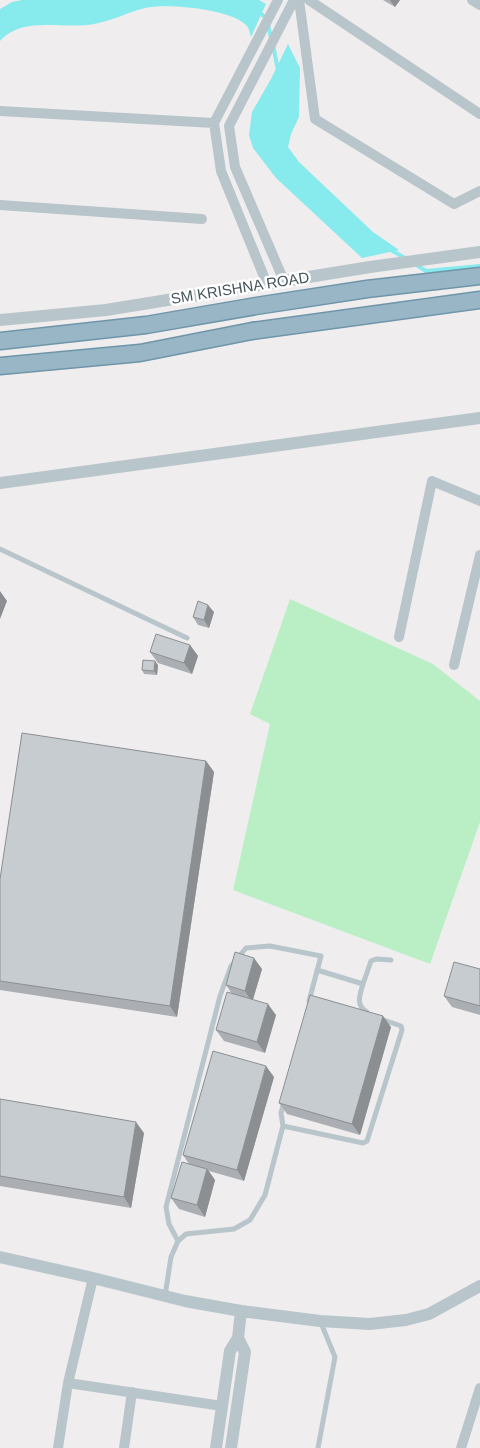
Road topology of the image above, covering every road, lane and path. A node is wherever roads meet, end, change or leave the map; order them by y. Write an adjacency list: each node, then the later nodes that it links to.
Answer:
1 (278, 0): 9 (street)
2 (294, 0): 15 (street)
3 (299, 0): 10 (street)
4 (309, 0): 8 (street)
5 (472, 0): 6 (street)
6 (480, 5)
7 (0, 111): 9 (street)
8 (480, 114)
9 (214, 123): 16 (street)
10 (480, 191)
11 (0, 205): 12 (street)
12 (202, 219)
13 (480, 252): 15 (street, SM KRISHNA ROAD)
14 (480, 276): 19 (highway, SM KRISHNA ROAD)
15 (284, 281): 16 (street, SM KRISHNA ROAD)
16 (267, 284): 18 (street, SM KRISHNA ROAD)
17 (480, 300): 20 (highway)
18 (0, 320)
19 (0, 340)
20 (0, 366)
21 (480, 418): 22 (street)
22 (0, 483)
23 (480, 501): 26 (street)
24 (0, 549): 27 (lane)
25 (480, 555): 28 (street)
26 (399, 637)
27 (187, 638)
28 (454, 665)
29 (391, 960): 31 (lane)
30 (317, 970): 31 (lane); 32 (lane); 37 (lane)
31 (363, 984): 33 (lane)
32 (308, 1008)
33 (371, 1015)
34 (378, 1018): 36 (lane)
35 (286, 1094): 36 (lane)
36 (283, 1126): 37 (lane)
37 (178, 1241): 41 (lane)
38 (0, 1257): 39 (street)
39 (93, 1278): 41 (street); 45 (street)
40 (480, 1286): 43 (street)
41 (165, 1296): 42 (street)
42 (241, 1311): 43 (street); 44 (street)
43 (320, 1322): 53 (lane)
44 (238, 1338): 48 (street); 52 (street)
45 (68, 1382): 47 (street); 49 (street)
46 (480, 1388): 54 (street)
47 (132, 1392): 48 (street); 50 (street)
48 (222, 1406): 51 (street)
49 (58, 1448)
50 (124, 1448)
51 (216, 1448)
52 (231, 1448)
53 (318, 1448)
54 (462, 1448)

